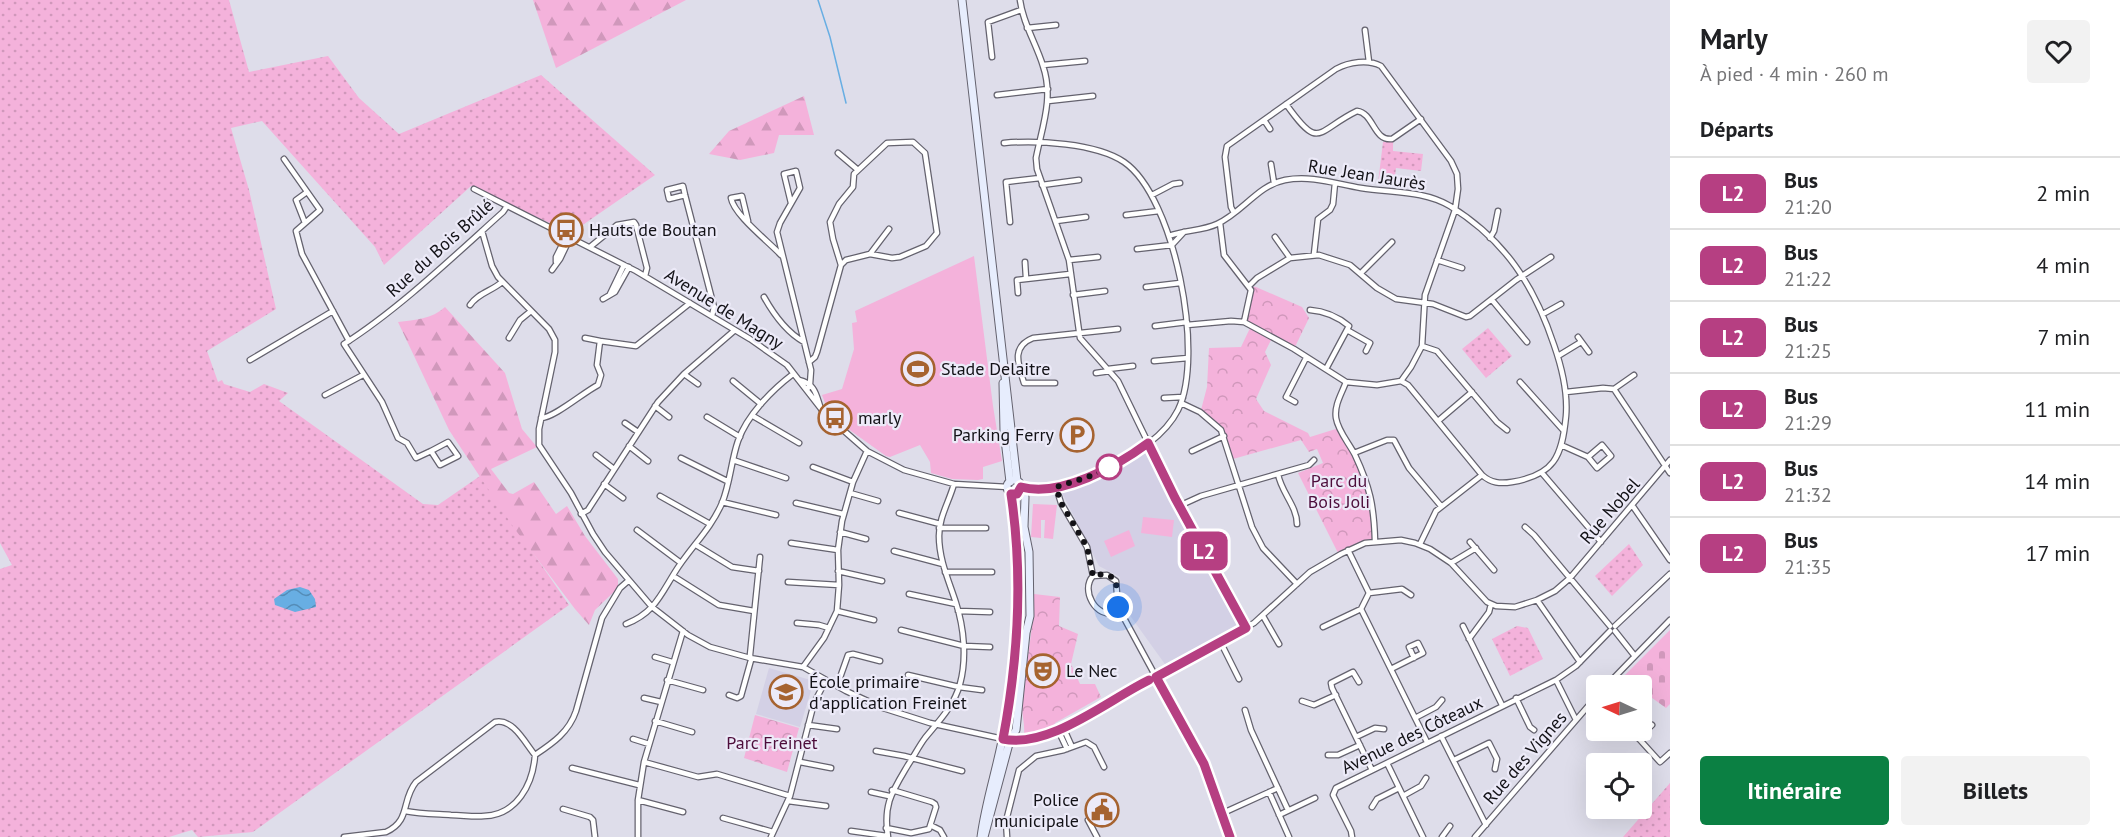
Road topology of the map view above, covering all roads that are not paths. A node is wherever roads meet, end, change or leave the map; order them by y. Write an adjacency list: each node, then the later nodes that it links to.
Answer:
1 (962, 0): 184 (main road)
2 (1020, 0): 3 (street)
3 (1021, 10): 5 (street); 7 (street)
4 (1056, 25): 5 (street)
5 (1027, 28): 10 (street)
6 (1365, 30): 9 (street)
7 (992, 57)
8 (1085, 61): 10 (street)
9 (1370, 62): 15 (street); 16 (street)
10 (1043, 65): 11 (street)
11 (1048, 89): 12 (street); 14 (street)
12 (997, 95)
13 (1094, 96): 14 (street)
14 (1048, 101): 19 (street)
15 (1286, 104): 16 (street); 17 (street)
16 (1421, 119): 37 (street)
17 (1264, 120): 18 (street); 40 (street)
18 (1270, 129)
19 (1040, 142): 20 (street); 25 (street); 34 (street)
20 (1004, 143)
21 (838, 153): 24 (street)
22 (284, 159): 32 (street)
23 (1271, 164): 28 (street)
24 (858, 170): 59 (street); 68 (street)
25 (1040, 178): 30 (street); 45 (street)
26 (1079, 180): 30 (street)
27 (1180, 183): 34 (street)
28 (1274, 183): 29 (street, Rue Jean Jaurès); 40 (street, Rue Jean Jaurès)
29 (1335, 183): 37 (street, Rue Jean Jaurès); 60 (street)
30 (1042, 185): 44 (street)
31 (474, 189): 36 (street, Avenue de Magny)
32 (307, 192): 46 (street); 46 (street)
33 (685, 195): 95 (street)
34 (1152, 195): 38 (street)
35 (791, 203): 35 (street); 61 (street)
36 (507, 206): 49 (street, Rue du Bois Brûlé); 52 (street, Avenue de Magny)
37 (1455, 210): 54 (street, Rue Jean Jaurès); 66 (street)
38 (1159, 211): 41 (street); 51 (street)
39 (1498, 211): 54 (street)
40 (1234, 213): 47 (street, Rue Jean Jaurès)
41 (1126, 215)
42 (1086, 217): 44 (street)
43 (748, 221): 43 (street); 61 (street)
44 (1056, 221): 65 (street)
45 (1010, 222)
46 (305, 223): 92 (street)
47 (1220, 223): 50 (street, Rue Jean Jaurès); 79 (street)
48 (889, 229): 59 (street)
49 (482, 231): 77 (street); 105 (street, Rue du Bois Brûlé)
50 (1184, 232): 51 (street, Rue Jean Jaurès); 56 (street)
51 (1169, 236): 56 (street)
52 (568, 237): 57 (street, Avenue de Magny); 71 (street)
53 (1275, 237): 64 (street)
54 (1490, 238): 74 (street, Rue Jean Jaurès)
55 (1392, 242): 72 (street)
56 (1172, 245): 58 (street); 78 (street)
57 (590, 248): 69 (street, Avenue de Magny); 75 (street)
58 (1137, 249)
59 (870, 254): 68 (street)
60 (1314, 254): 64 (street); 72 (street)
61 (783, 256): 107 (street)
62 (1098, 256): 65 (street)
63 (1551, 257): 74 (street)
64 (1290, 258): 79 (street)
65 (1069, 260): 73 (street)
66 (1437, 260): 70 (street); 88 (street)
67 (1024, 262): 76 (street)
68 (841, 265): 117 (street)
69 (626, 266): 75 (street, Avenue de Magny); 85 (street)
70 (1462, 268)
71 (552, 270)
72 (1361, 273): 88 (street)
73 (1070, 274): 76 (street); 83 (street)
74 (1523, 275): 86 (street); 94 (street, Rue Jean Jaurès)
75 (645, 276): 87 (street, Avenue de Magny)
76 (1026, 278): 82 (street)
77 (502, 282): 90 (street); 93 (street)
78 (1180, 283): 80 (street); 97 (street)
79 (1249, 286): 96 (street)
80 (1146, 287)
81 (1105, 291): 83 (street)
82 (1018, 293)
83 (1073, 295): 102 (street)
84 (764, 297): 107 (street)
85 (603, 299)
86 (1492, 300): 88 (street); 108 (street)
87 (690, 303): 95 (street, Avenue de Magny); 106 (street)
88 (1424, 303): 109 (street)
89 (1561, 304): 94 (street)
90 (470, 305)
91 (1310, 309): 101 (street)
92 (333, 311): 105 (street); 115 (street)
93 (531, 311): 103 (street); 148 (street)
94 (1544, 314): 112 (street, Rue Jean Jaurès)
95 (712, 316): 100 (street, Avenue de Magny)
96 (1244, 322): 97 (street); 114 (street)
97 (1187, 324): 98 (street); 113 (street)
98 (1155, 326)
99 (1119, 329): 102 (street)
100 (735, 330): 122 (street); 123 (street, Avenue de Magny)
101 (1347, 330): 110 (street); 119 (street)
102 (1079, 334): 120 (street); 131 (street)
103 (509, 338)
104 (585, 338): 106 (street)
105 (350, 341): 124 (street)
106 (600, 341): 148 (street)
107 (804, 342): 117 (street)
108 (1527, 342)
109 (1422, 346): 128 (street); 136 (street)
110 (1366, 351)
111 (1589, 352): 112 (street)
112 (1558, 356): 137 (street, Rue Jean Jaurès)
113 (1188, 358): 116 (street); 140 (street)
114 (1306, 358): 119 (street); 141 (street)
115 (250, 360)
116 (1154, 361)
117 (809, 362): 133 (street)
118 (1133, 366): 120 (street)
119 (1326, 369): 129 (street)
120 (1109, 370): 121 (street); 156 (street)
121 (1096, 373)
122 (684, 374): 132 (street); 143 (street)
123 (794, 374): 126 (street, Avenue de Magny); 142 (street)
124 (363, 375): 138 (street); 160 (street)
125 (1634, 375): 134 (street)
126 (799, 380): 133 (street); 135 (street, Avenue de Magny)
127 (733, 381): 142 (street)
128 (1401, 381): 129 (street); 149 (street)
129 (1346, 382): 163 (street)
130 (1520, 382): 152 (street)
131 (1054, 383)
132 (698, 384)
133 (810, 384): 135 (street); 144 (street, Avenue de Magny)
134 (1614, 389): 137 (street); 172 (street)
135 (807, 390): 144 (street, Avenue de Magny)
136 (1472, 392): 149 (street); 151 (street)
137 (1566, 392): 152 (street, Rue Jean Jaurès)
138 (325, 395)
139 (1164, 398): 140 (street)
140 (1182, 400): 154 (street); 156 (street, Avenue de Magny)
141 (1295, 402)
142 (761, 404): 145 (street)
143 (655, 406): 146 (street); 153 (street)
144 (822, 411): 161 (street, Avenue de Magny)
145 (753, 416): 155 (street); 157 (street)
146 (669, 417)
147 (707, 417): 155 (street)
148 (541, 418): 196 (street)
149 (1438, 421): 177 (street)
150 (625, 423): 153 (street)
151 (1507, 430)
152 (1564, 431): 158 (street, Rue Jean Jaurès)
153 (638, 432): 159 (street)
154 (1224, 436): 162 (street); 183 (street)
155 (740, 437): 167 (street)
156 (1148, 443): 185 (street, Avenue de Magny); 193 (street)
157 (799, 444)
158 (1561, 445): 165 (street); 174 (street)
159 (629, 446): 170 (street); 173 (street)
160 (431, 451): 160 (street)
161 (867, 451): 180 (street); 182 (street, Avenue de Magny)
162 (1192, 452)
163 (1354, 453): 194 (street); 207 (street)
164 (596, 455): 173 (street)
165 (1588, 457): 165 (street)
166 (681, 458): 179 (street)
167 (733, 460): 178 (street); 179 (street)
168 (1314, 460): 176 (street)
169 (1670, 460): 172 (street, Rue Nobel)
170 (648, 461)
171 (813, 467): 180 (street)
172 (1666, 467): 175 (street); 192 (street, Rue Nobel)
173 (614, 469): 181 (street)
174 (1542, 473): 177 (street); 209 (street)
175 (1670, 473)
176 (1278, 474): 183 (street); 200 (street)
177 (1482, 475): 194 (street)
178 (786, 477)
179 (727, 481): 190 (street)
180 (853, 482): 186 (street)
181 (604, 484): 188 (street); 196 (street)
182 (954, 484): 184 (street, Avenue de Magny); 201 (street)
183 (1237, 485): 193 (street); 234 (street)
184 (1015, 487): 185 (street, Avenue de Magny); 310 (main road); 310 (main road)
185 (1056, 487): 229 (street)
186 (850, 493): 189 (street); 197 (street)
187 (660, 496): 199 (street)
188 (623, 498)
189 (878, 501)
190 (722, 502): 198 (street); 199 (street)
191 (796, 503): 197 (street)
192 (1632, 505): 209 (street, Rue Nobel); 218 (street)
193 (1179, 506): 257 (street)
194 (1441, 506): 211 (street)
195 (899, 513): 201 (street)
196 (581, 514): 231 (street)
197 (843, 514): 205 (street)
198 (776, 515)
199 (710, 524): 212 (street)
200 (1297, 524)
201 (940, 526): 203 (street); 221 (street)
202 (1525, 527): 230 (street)
203 (986, 528)
204 (637, 530): 219 (street)
205 (840, 532): 206 (street); 214 (street)
206 (866, 539)
207 (1375, 541): 211 (street); 215 (street)
208 (1470, 542): 213 (street)
209 (1601, 542): 230 (street, Rue Nobel)
210 (791, 543): 214 (street)
211 (1420, 544): 220 (street)
212 (696, 545): 219 (street); 224 (street)
213 (1476, 548): 220 (street); 222 (street)
214 (838, 550): 223 (street)
215 (1348, 550): 234 (street); 236 (street)
216 (894, 551): 221 (street)
217 (760, 557): 224 (street)
218 (1670, 560)
219 (681, 563): 228 (street)
220 (1451, 563): 241 (street)
221 (943, 564): 225 (street)
222 (1494, 570)
223 (838, 571): 233 (street); 235 (street)
224 (759, 572): 245 (street)
225 (945, 572): 226 (street); 240 (street)
226 (992, 572)
227 (1670, 574): 258 (street, Avenue des Côteaux)
228 (673, 576): 242 (street); 245 (street)
229 (1093, 576): 243 (street); 243 (street)
230 (1570, 578): 239 (street, Rue Nobel); 258 (street)
231 (628, 580): 242 (street); 318 (street)
232 (788, 582): 235 (street)
233 (882, 582)
234 (1297, 584): 249 (street)
235 (839, 585): 246 (street)
236 (1369, 593): 238 (street); 244 (street)
237 (909, 594): 240 (street)
238 (1411, 595)
239 (1537, 600): 241 (street, Rue Nobel); 272 (street)
240 (956, 604): 247 (street)
241 (1491, 604): 261 (street)
242 (652, 607): 253 (street); 260 (street)
243 (1118, 607): 277 (street)
244 (1361, 609): 255 (street); 274 (street)
245 (754, 611): 268 (street)
246 (837, 611): 250 (street); 256 (street)
247 (958, 611): 248 (street); 264 (street)
248 (990, 612)
249 (1263, 616): 257 (street); 263 (street)
250 (874, 620)
251 (1670, 620): 266 (street)
252 (796, 623): 256 (street)
253 (626, 624)
254 (1463, 626): 261 (street)
255 (1323, 627)
256 (830, 628): 273 (street)
257 (1246, 628): 262 (street)
258 (1613, 629): 266 (street); 272 (street, Avenue des Côteaux)
259 (901, 630): 264 (street)
260 (683, 631): 268 (street); 271 (street)
261 (1469, 639): 294 (street)
262 (1221, 642): 277 (street); 278 (street)
263 (1279, 644)
264 (964, 646): 265 (street); 284 (street)
265 (990, 647)
266 (1634, 655): 276 (street)
267 (655, 657): 271 (street)
268 (750, 658): 273 (street); 287 (street)
269 (1414, 658): 274 (street)
270 (880, 661): 283 (street)
271 (672, 662): 279 (street)
272 (1580, 662): 281 (street, Avenue des Côteaux)
273 (803, 666): 280 (street)
274 (1391, 669): 297 (street)
275 (908, 675): 284 (street)
276 (1616, 675)
277 (1156, 677): 302 (street); 349 (street)
278 (1239, 678)
279 (667, 680): 285 (street); 293 (street)
280 (826, 680): 283 (street); 301 (street)
281 (1556, 680): 290 (street, Avenue des Côteaux); 298 (street)
282 (1359, 682): 288 (street)
283 (837, 686): 300 (street)
284 (959, 687): 286 (street); 300 (street)
285 (704, 690)
286 (982, 690)
287 (729, 695)
288 (1336, 695): 292 (street); 308 (street)
289 (644, 698): 293 (street)
290 (1516, 698): 294 (street, Avenue des Côteaux); 305 (street)
291 (1442, 700): 297 (street)
292 (1302, 701)
293 (661, 702): 299 (street)
294 (1502, 705): 307 (street, Avenue des Côteaux)
295 (1245, 710): 333 (street)
296 (1586, 710): 298 (street, Rue des Vignes)
297 (1415, 718): 312 (street)
298 (1576, 720): 353 (street, Rue des Vignes)
299 (655, 722): 306 (street); 313 (street)
300 (937, 724): 310 (street); 320 (street)
301 (808, 725): 303 (street); 323 (street)
302 (1060, 728): 310 (street); 315 (street)
303 (837, 729)
304 (1384, 729): 308 (street)
305 (1534, 730)
306 (692, 732)
307 (1441, 736): 312 (street, Avenue des Côteaux); 321 (street)
308 (1356, 737): 314 (street)
309 (633, 739): 313 (street)
310 (1006, 740): 364 (main road)
311 (1641, 741): 317 (street)
312 (1427, 742): 324 (street, Avenue des Côteaux)
313 (649, 744): 322 (street)
314 (1360, 745): 319 (street); 329 (street)
315 (1070, 748): 325 (street); 365 (street)
316 (876, 751): 320 (street)
317 (1670, 753)
318 (535, 755): 347 (street); 347 (street)
319 (1328, 755)
320 (912, 758): 330 (street); 335 (street)
321 (1454, 760): 328 (street); 353 (street)
322 (644, 762): 332 (street); 340 (street)
323 (800, 762): 327 (street); 340 (street)
324 (1387, 763): 329 (street, Avenue des Côteaux); 334 (street)
325 (1104, 767)
326 (572, 768): 332 (street)
327 (831, 768)
328 (1495, 768)
329 (1372, 770): 369 (street, Avenue des Côteaux)
330 (963, 771)
331 (1426, 778): 339 (street)
332 (639, 785): 342 (street)
333 (1278, 788): 337 (street); 346 (street)
334 (1399, 788): 339 (street); 344 (street)
335 (892, 790): 338 (street); 354 (street)
336 (871, 792): 338 (street)
337 (1269, 792): 349 (street); 350 (street)
338 (889, 796): 356 (street)
339 (1403, 796): 370 (street)
340 (789, 798): 343 (street); 358 (street)
341 (1315, 798): 346 (street)
342 (638, 800): 348 (street); 362 (street)
343 (826, 806)
344 (1372, 807)
345 (563, 809): 361 (street)
346 (1288, 810): 350 (street)
347 (405, 811): 360 (street)
348 (682, 812)
349 (1223, 813): 367 (street)
350 (1279, 815): 368 (street)
351 (723, 818): 358 (street)
352 (1088, 820): 366 (street)
353 (1486, 825): 372 (street, Rue des Vignes)
354 (932, 826): 356 (street); 363 (street)
355 (1450, 826): 371 (street)
356 (886, 828): 359 (street)
357 (851, 831): 359 (street)
358 (772, 836)
359 (887, 836)
360 (344, 837)
361 (595, 837)
362 (638, 837)
363 (945, 837)
364 (983, 837)
365 (1007, 837)
366 (1097, 837)
367 (1230, 837)
368 (1289, 837)
369 (1352, 837)
370 (1423, 837)
371 (1442, 837)
372 (1475, 837)

